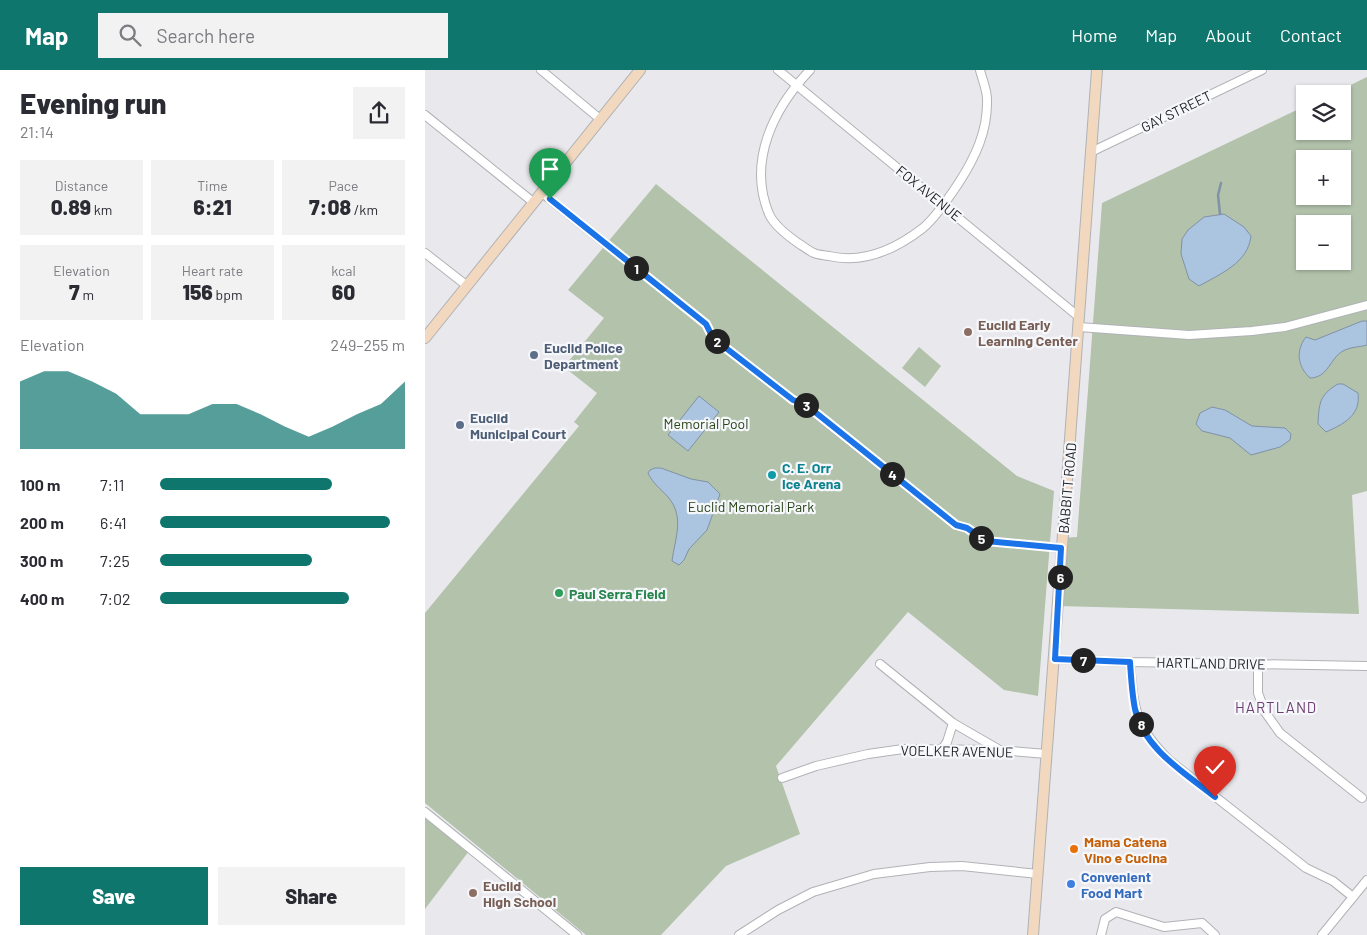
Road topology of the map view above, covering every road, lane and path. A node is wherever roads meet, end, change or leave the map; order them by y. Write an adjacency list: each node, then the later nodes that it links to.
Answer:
1 (541, 70): 10 (street)
2 (640, 70): 10 (main road)
3 (778, 70): 8 (street, FOX AVENUE)
4 (810, 70): 8 (street)
5 (980, 70): 14 (street)
6 (1097, 70): 11 (main road, BABBITT ROAD)
7 (1262, 70): 11 (street, GAY STREET)
8 (796, 85): 14 (street, FOX AVENUE); 14 (street)
9 (425, 115): 13 (street)
10 (600, 119): 12 (main road)
11 (1091, 152): 18 (main road, BABBITT ROAD)
12 (541, 192): 13 (main road); 20 (street)
13 (533, 202): 16 (main road)
14 (943, 204): 18 (street, FOX AVENUE)
15 (425, 253): 16 (street)
16 (466, 285): 19 (main road)
17 (1367, 305): 18 (street)
18 (1079, 322): 20 (main road, BABBITT ROAD)
19 (425, 338)
20 (1061, 548): 21 (main road, BABBITT ROAD)
21 (1055, 659): 22 (street, HARTLAND DRIVE); 29 (main road, BABBITT ROAD)
22 (1130, 662): 24 (street, HARTLAND DRIVE); 35 (street)
23 (880, 664): 26 (street)
24 (1258, 664): 25 (street, HARTLAND DRIVE); 31 (street)
25 (1367, 666)
26 (953, 723): 27 (street); 28 (street)
27 (942, 749): 28 (street, VOELKER AVENUE); 30 (street, VOELKER AVENUE)
28 (999, 750): 29 (street, VOELKER AVENUE)
29 (1047, 754): 33 (main road, BABBITT ROAD)
30 (782, 778)
31 (1362, 798)
32 (425, 812): 36 (street)
33 (1038, 874): 37 (street); 38 (main road, BABBITT ROAD)
34 (1367, 880): 35 (street)
35 (1353, 897): 41 (street)
36 (577, 935)
37 (739, 935)
38 (1033, 935)
39 (1101, 935): 40 (street)
40 (1215, 935)
41 (1322, 935)

